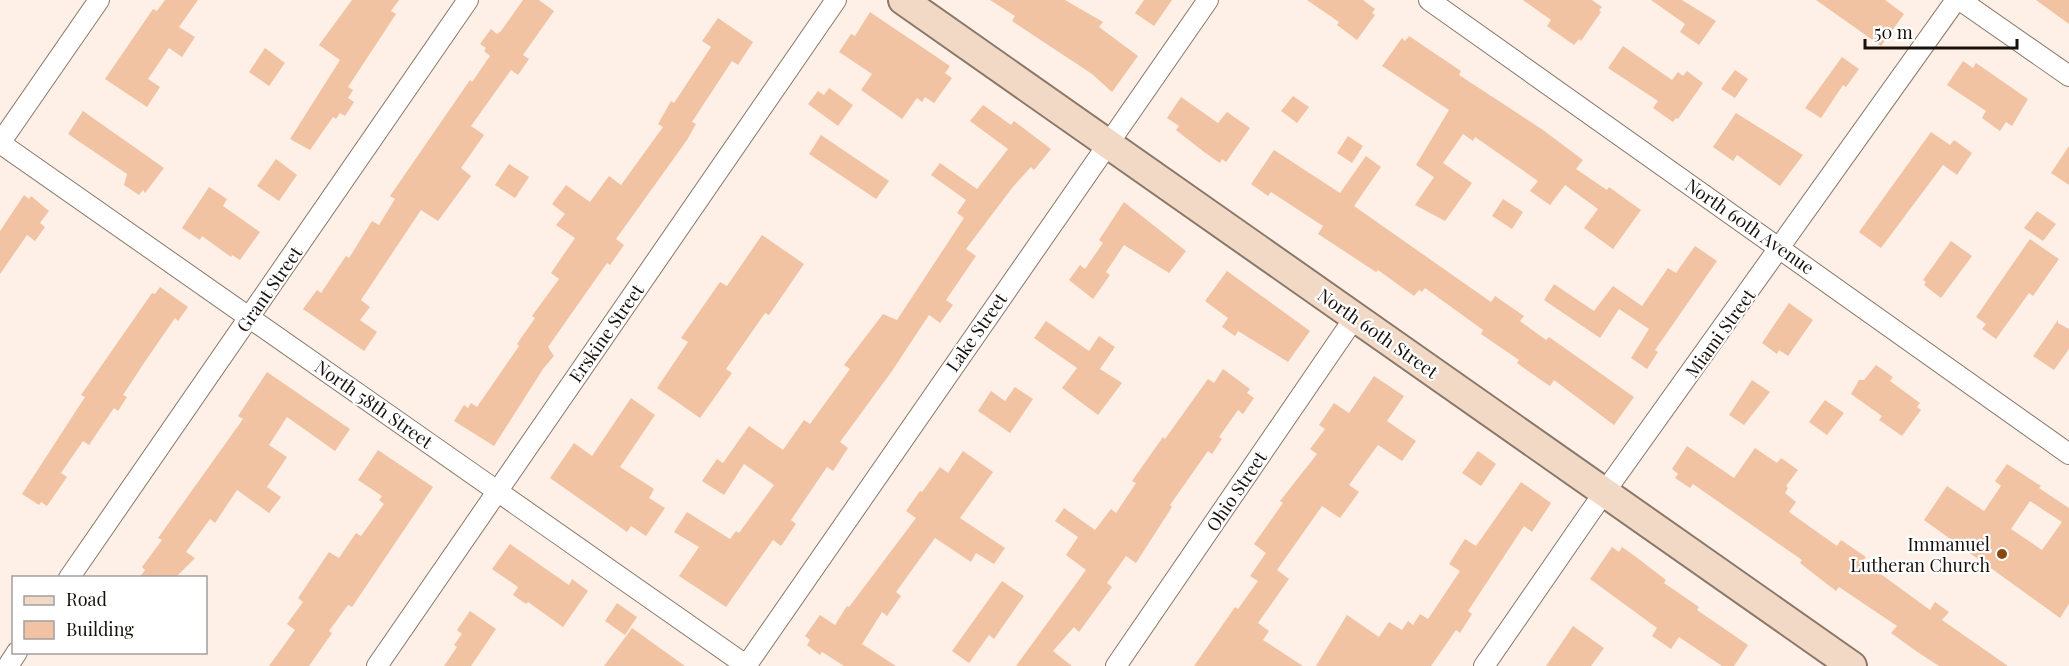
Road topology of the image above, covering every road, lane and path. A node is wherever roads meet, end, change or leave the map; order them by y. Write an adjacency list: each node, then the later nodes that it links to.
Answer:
1 (99, 0): 10 (street)
2 (468, 0): 12 (street, Grant Street)
3 (836, 0): 15 (street, Erskine Street)
4 (903, 0): 9 (street, North 60th Street)
5 (1209, 0): 9 (street, Lake Street)
6 (1429, 0): 11 (street, North 60th Avenue)
7 (1958, 0): 8 (street); 11 (street, Miami Street)
8 (2069, 76)
9 (1107, 142): 13 (street, North 60th Street); 19 (street, Lake Street)
10 (0, 143): 12 (street, North 58th Street)
11 (1781, 247): 14 (street, North 60th Avenue); 16 (street, Miami Street)
12 (250, 317): 15 (street, North 58th Street); 17 (street, Grant Street)
13 (1355, 317): 16 (street, North 60th Street); 20 (street, Ohio Street)
14 (2069, 453)
15 (498, 490): 18 (street, Erskine Street); 19 (street, North 58th Street)
16 (1605, 493): 21 (street, Miami Street); 22 (street, North 60th Street)
17 (70, 576)
18 (376, 666)
19 (746, 666)
20 (1116, 666)
21 (1484, 666)
22 (1852, 666)

